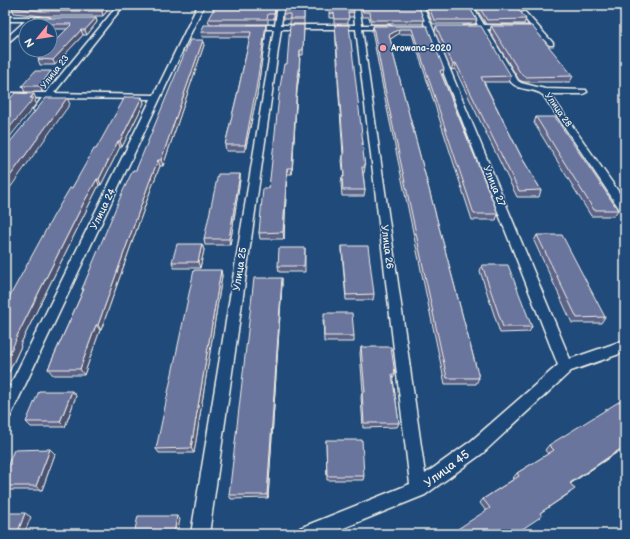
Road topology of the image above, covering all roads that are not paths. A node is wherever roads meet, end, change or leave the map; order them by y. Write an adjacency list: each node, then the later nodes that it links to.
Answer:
1 (121, 5): 23 (street, Улица 23)
2 (201, 5): 24 (street, Улица 24)
3 (281, 5): 11 (street, Улица 25)
4 (356, 5): 12 (street, Улица 26)
5 (420, 5): 28 (street, Улица 27)
6 (469, 5): 14 (street, Улица 28)
7 (523, 13): 16 (street)
8 (5, 19): 9 (street)
9 (18, 19)
10 (246, 27): 11 (street)
11 (277, 27): 12 (street); 31 (street, Улица 25)
12 (359, 27): 13 (street); 30 (street, Улица 26)
13 (398, 27)
14 (482, 27): 15 (street); 16 (street); 20 (street, Улица 28)
15 (460, 28)
16 (536, 28): 19 (street)
17 (18, 31): 18 (street)
18 (5, 43)
19 (551, 44)
20 (544, 91): 21 (street); 26 (street, Улица 28)
21 (583, 92)
22 (5, 95): 23 (street)
23 (50, 95): 24 (street); 25 (street, Улица 23)
24 (156, 97): 29 (street, Улица 24)
25 (30, 120)
26 (625, 209)
27 (625, 346): 28 (street)
28 (566, 367): 30 (street, Улица 45)
29 (5, 412)
30 (419, 489): 32 (street, Улица 45)
31 (200, 534)
32 (306, 534)

